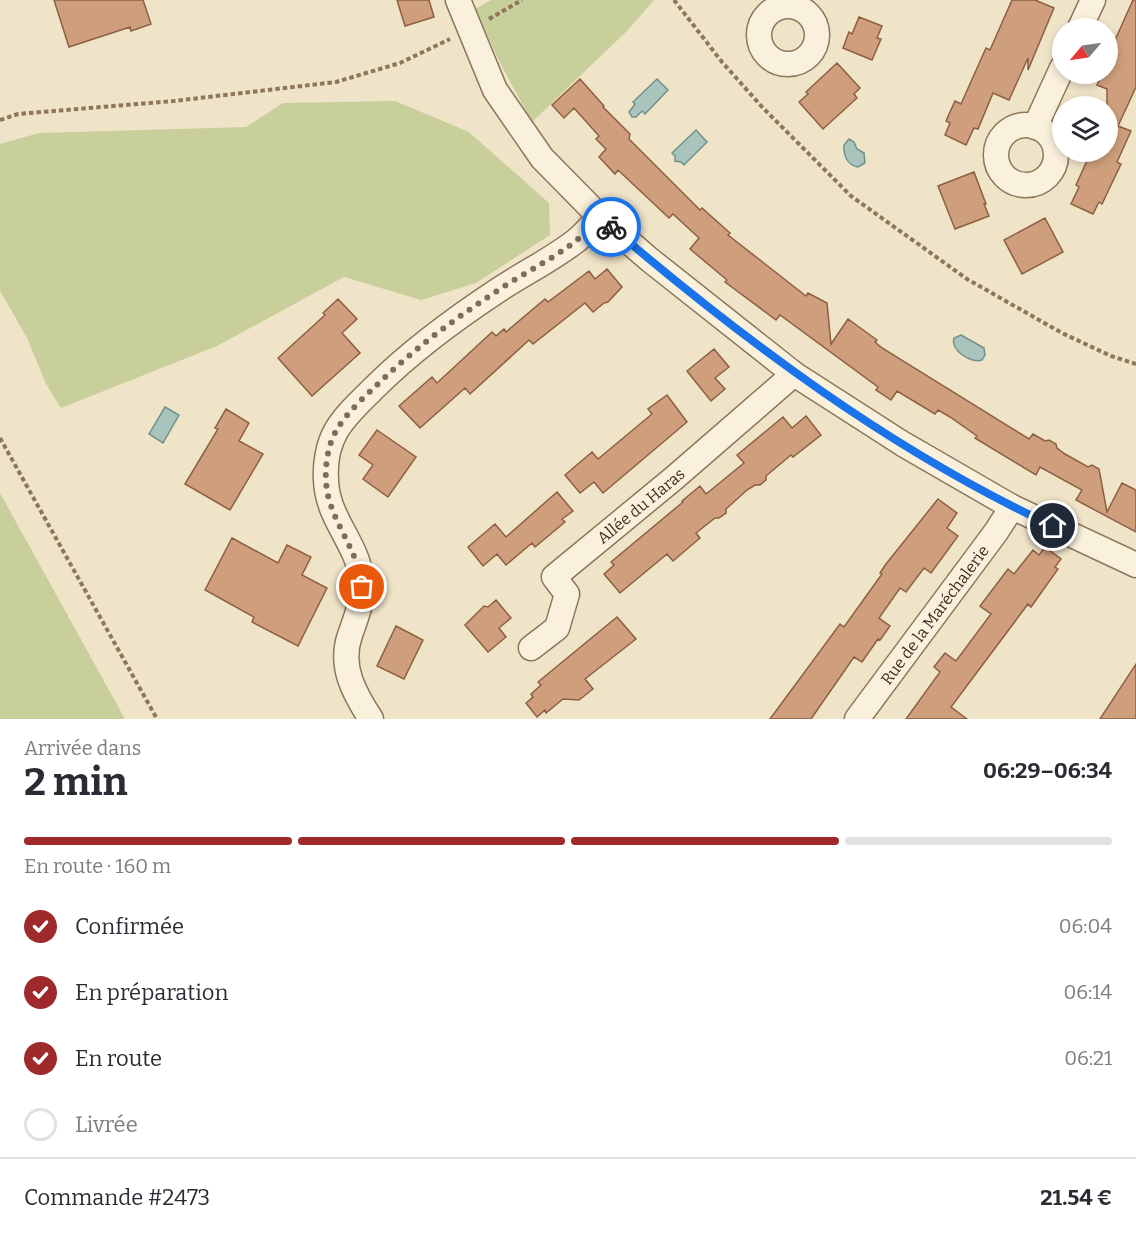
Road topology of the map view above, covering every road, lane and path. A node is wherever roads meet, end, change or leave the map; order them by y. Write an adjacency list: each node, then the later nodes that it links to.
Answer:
1 (458, 0): 6 (street)
2 (522, 0): 6 (path)
3 (674, 0): 11 (path)
4 (1093, 0): 5 (street)
5 (1085, 18)
6 (469, 30): 8 (path); 10 (street)
7 (1055, 84): 9 (street)
8 (0, 120)
9 (1035, 127)
10 (600, 217): 12 (street); 18 (street)
11 (1136, 364)
12 (794, 374): 14 (street); 16 (street, Allée du Haras)
13 (0, 438): 17 (path)
14 (1012, 507): 15 (street); 19 (street, Rue de la Maréchalerie)
15 (1136, 565)
16 (531, 648)
17 (157, 719)
18 (371, 719)
19 (857, 719)

